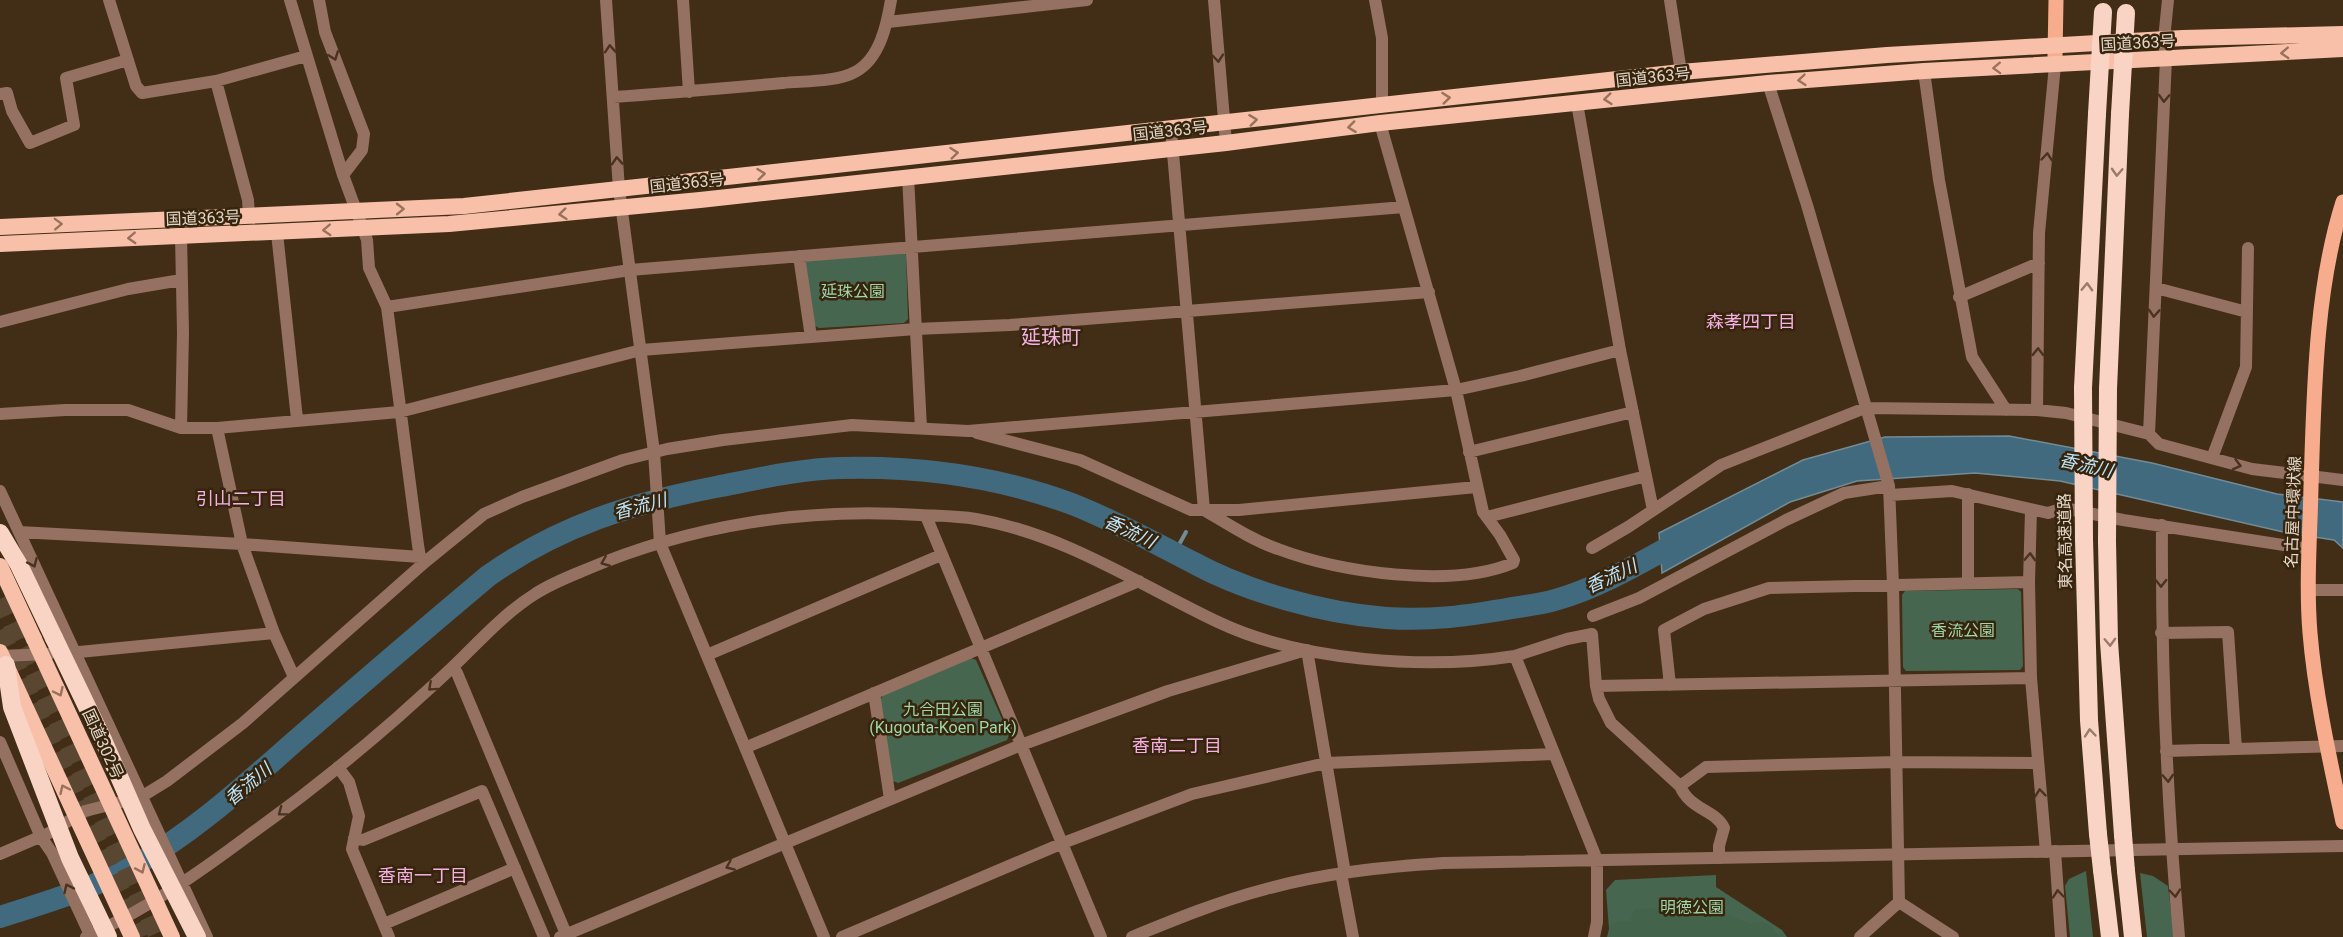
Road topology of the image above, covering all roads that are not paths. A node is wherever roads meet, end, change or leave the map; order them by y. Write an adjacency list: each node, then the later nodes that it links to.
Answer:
1 (109, 0): 22 (street)
2 (290, 0): 20 (street)
3 (319, 0): 38 (street, one-way to 38)
4 (606, 0): 30 (street, one-way to 4)
5 (683, 0): 28 (street)
6 (891, 0): 15 (street)
7 (1087, 0): 15 (street)
8 (1214, 0): 34 (street, one-way to 34)
9 (1375, 0): 32 (street)
10 (1670, 0): 25 (street)
11 (2056, 0): 18 (main road)
12 (2168, 0): 17 (street)
13 (2104, 6): 179 (highway, 東名高速道路, one-way to 13, bridge)
14 (2126, 7): 180 (highway, one-way to 180, bridge)
15 (888, 22): 28 (street)
16 (2343, 34): 17 (highway, 国道363号)
17 (2164, 39): 18 (highway, 国道363号); 21 (street)
18 (2056, 46): 23 (main road); 25 (highway, 国道363号)
19 (2343, 49): 21 (highway, 国道363号, one-way to 21)
20 (306, 56): 26 (street); 38 (street)
21 (2166, 59): 23 (highway, 国道363号); 58 (street, one-way to 58)
22 (128, 60): 26 (street); 29 (street)
23 (2055, 65): 24 (highway, 国道363号, one-way to 24); 55 (street, one-way to 23)
24 (1924, 70): 27 (highway, 国道363号, one-way to 27); 60 (street)
25 (1681, 72): 32 (highway, 国道363号, one-way to 25)
26 (216, 81): 45 (street)
27 (1768, 83): 31 (highway, 国道363号, one-way to 31); 72 (street)
28 (689, 92): 30 (street)
29 (0, 94)
30 (613, 97): 40 (street, one-way to 30)
31 (1577, 103): 33 (highway, 国道363号); 68 (street)
32 (1382, 105): 34 (highway, 国道363号, one-way to 32)
33 (1380, 123): 36 (highway, 国道363号, one-way to 36); 42 (street)
34 (1224, 124): 35 (highway, 国道363号); 36 (street)
35 (1171, 130): 37 (street); 40 (highway, 国道363号, one-way to 35)
36 (1226, 143): 37 (highway, 国道363号)
37 (1172, 148): 39 (highway, 国道363号); 46 (street)
38 (343, 175): 44 (street)
39 (908, 176): 43 (highway, 国道363号); 52 (street)
40 (619, 189): 43 (street); 44 (highway, 国道363号, one-way to 40)
41 (2343, 202): 87 (main road, 名古屋中環状線)
42 (1404, 207): 46 (street); 59 (street)
43 (621, 208): 48 (highway, 国道363号, one-way to 48); 56 (street)
44 (357, 210): 45 (highway, 国道363号); 48 (street)
45 (249, 216): 47 (highway, 国道363号, one-way to 45)
46 (1180, 225): 52 (street); 62 (street)
47 (0, 226)
48 (363, 229): 49 (highway, 国道363号, one-way to 49); 61 (street)
49 (277, 233): 50 (highway, 国道363号); 77 (street)
50 (181, 236): 51 (highway, 国道363号, one-way to 51); 57 (street)
51 (0, 244)
52 (911, 246): 54 (street); 65 (street)
53 (2248, 248): 63 (street)
54 (799, 256): 56 (street); 66 (street)
55 (2039, 263): 60 (street); 71 (street, one-way to 55)
56 (630, 270): 61 (street); 67 (street)
57 (181, 280): 64 (street); 78 (street)
58 (2156, 288): 63 (street); 82 (street, one-way to 82)
59 (1429, 292): 62 (street); 69 (street)
60 (1959, 297): 70 (street)
61 (387, 307): 73 (street)
62 (1188, 312): 65 (street); 75 (street)
63 (2247, 312): 85 (street)
64 (0, 322)
65 (916, 329): 66 (street); 80 (street)
66 (811, 337): 67 (street)
67 (641, 350): 73 (street); 84 (street)
68 (1620, 350): 69 (street); 74 (street)
69 (1456, 390): 75 (street); 83 (street)
70 (2006, 410): 71 (street); 72 (street)
71 (2037, 410): 82 (street)
72 (1866, 411): 90 (street); 94 (street)
73 (399, 412): 77 (street); 106 (street)
74 (1633, 412): 83 (street); 86 (street)
75 (1196, 413): 81 (street); 93 (street)
76 (0, 414): 78 (street)
77 (297, 419): 79 (street)
78 (181, 428): 79 (street)
79 (217, 428): 102 (street)
80 (921, 428): 81 (street); 84 (street)
81 (968, 431): 93 (street)
82 (2149, 434): 85 (street)
83 (1469, 452): 89 (street)
84 (654, 457): 101 (street); 106 (street)
85 (2212, 458): 87 (street, one-way to 87)
86 (1646, 476): 94 (street); 97 (street)
87 (2311, 478): 88 (street); 103 (main road, 名古屋中環状線)
88 (2343, 480)
89 (1476, 487): 93 (street); 97 (street)
90 (1888, 487): 92 (street); 111 (street); 114 (street)
91 (0, 491): 99 (street)
92 (1968, 494): 95 (street); 110 (street)
93 (1204, 510): 97 (street)
94 (1653, 510): 104 (street)
95 (2031, 510): 98 (street); 109 (street, one-way to 95)
96 (926, 516): 101 (street); 105 (street); 108 (street)
97 (1487, 517)
98 (2162, 525): 103 (street); 116 (street, one-way to 116)
99 (19, 532): 102 (street); 119 (street, one-way to 119)
100 (0, 533): 144 (highway, bridge)
101 (659, 537): 120 (street); 123 (street, one-way to 123)
102 (242, 544): 106 (street); 115 (street)
103 (2309, 545): 112 (main road, 名古屋中環状線)
104 (1592, 548)
105 (941, 555): 117 (street); 120 (street)
106 (422, 560): 124 (street)
107 (0, 566): 165 (highway, 国道302号, one-way to 165, bridge)
108 (1140, 580): 117 (street); 118 (street)
109 (2029, 582): 110 (street); 125 (street)
110 (1968, 583): 111 (street)
111 (1893, 585): 126 (street); 127 (street)
112 (2308, 590): 113 (street); 132 (main road, 名古屋中環状線)
113 (2343, 590)
114 (1593, 616)
115 (274, 633): 119 (street); 124 (street)
116 (2161, 633): 135 (street); 136 (street)
117 (981, 648): 129 (street); 130 (street)
118 (1307, 650): 121 (street); 130 (street); 139 (street)
119 (74, 653): 122 (street); 144 (street)
120 (707, 655): 134 (street)
121 (1515, 657): 128 (street); 137 (street)
122 (2, 658): 163 (highway, bridge); 164 (highway, one-way to 122, bridge)
123 (453, 667): 141 (street, one-way to 141); 162 (street)
124 (294, 677): 144 (street)
125 (2031, 678): 126 (street); 140 (street)
126 (1895, 680): 127 (street); 138 (street)
127 (1670, 685): 128 (street)
128 (1596, 686): 142 (street)
129 (874, 693): 134 (street); 143 (street)
130 (1021, 745): 143 (street); 149 (street)
131 (1, 746): 146 (street)
132 (2327, 746): 133 (street); 135 (street); 145 (main road, 名古屋中環状線)
133 (2343, 746)
134 (747, 747): 148 (street)
135 (2236, 749): 136 (street)
136 (2166, 751): 151 (street, one-way to 151)
137 (1553, 754): 139 (street); 156 (street)
138 (1897, 762): 140 (street); 142 (street); 154 (street)
139 (1326, 763): 149 (street); 158 (street)
140 (2037, 763): 152 (street, one-way to 140)
141 (338, 767): 147 (street); 159 (street, one-way to 159)
142 (1680, 786): 155 (street)
143 (890, 799): 148 (street)
144 (135, 800): 146 (street); 159 (street); 166 (highway, bridge)
145 (2343, 822)
146 (41, 837): 153 (street); 163 (street, one-way to 146)
147 (354, 838): 157 (street); 161 (street)
148 (784, 843): 162 (street, one-way to 162); 170 (street)
149 (1063, 843): 171 (street); 172 (street)
150 (2343, 846): 151 (street)
151 (2171, 849): 152 (street); 181 (street, one-way to 181)
152 (2050, 851): 154 (street); 178 (street, one-way to 152)
153 (0, 854)
154 (1898, 854): 155 (street); 160 (street)
155 (1719, 858): 156 (street)
156 (1597, 860): 158 (street); 175 (street)
157 (515, 868): 161 (street); 169 (street)
158 (1343, 873): 173 (street); 174 (street)
159 (179, 879): 163 (street); 167 (street)
160 (1899, 902): 176 (street); 177 (street)
161 (384, 924): 168 (street)
162 (563, 935)
163 (94, 937)
164 (132, 937)
165 (172, 937)
166 (197, 937)
167 (207, 937)
168 (389, 937)
169 (544, 937)
170 (824, 937)
171 (842, 937)
172 (1101, 937)
173 (1132, 937)
174 (1353, 937)
175 (1594, 937)
176 (1860, 937)
177 (1953, 937)
178 (2061, 937)
179 (2110, 937)
180 (2133, 937)
181 (2179, 937)

